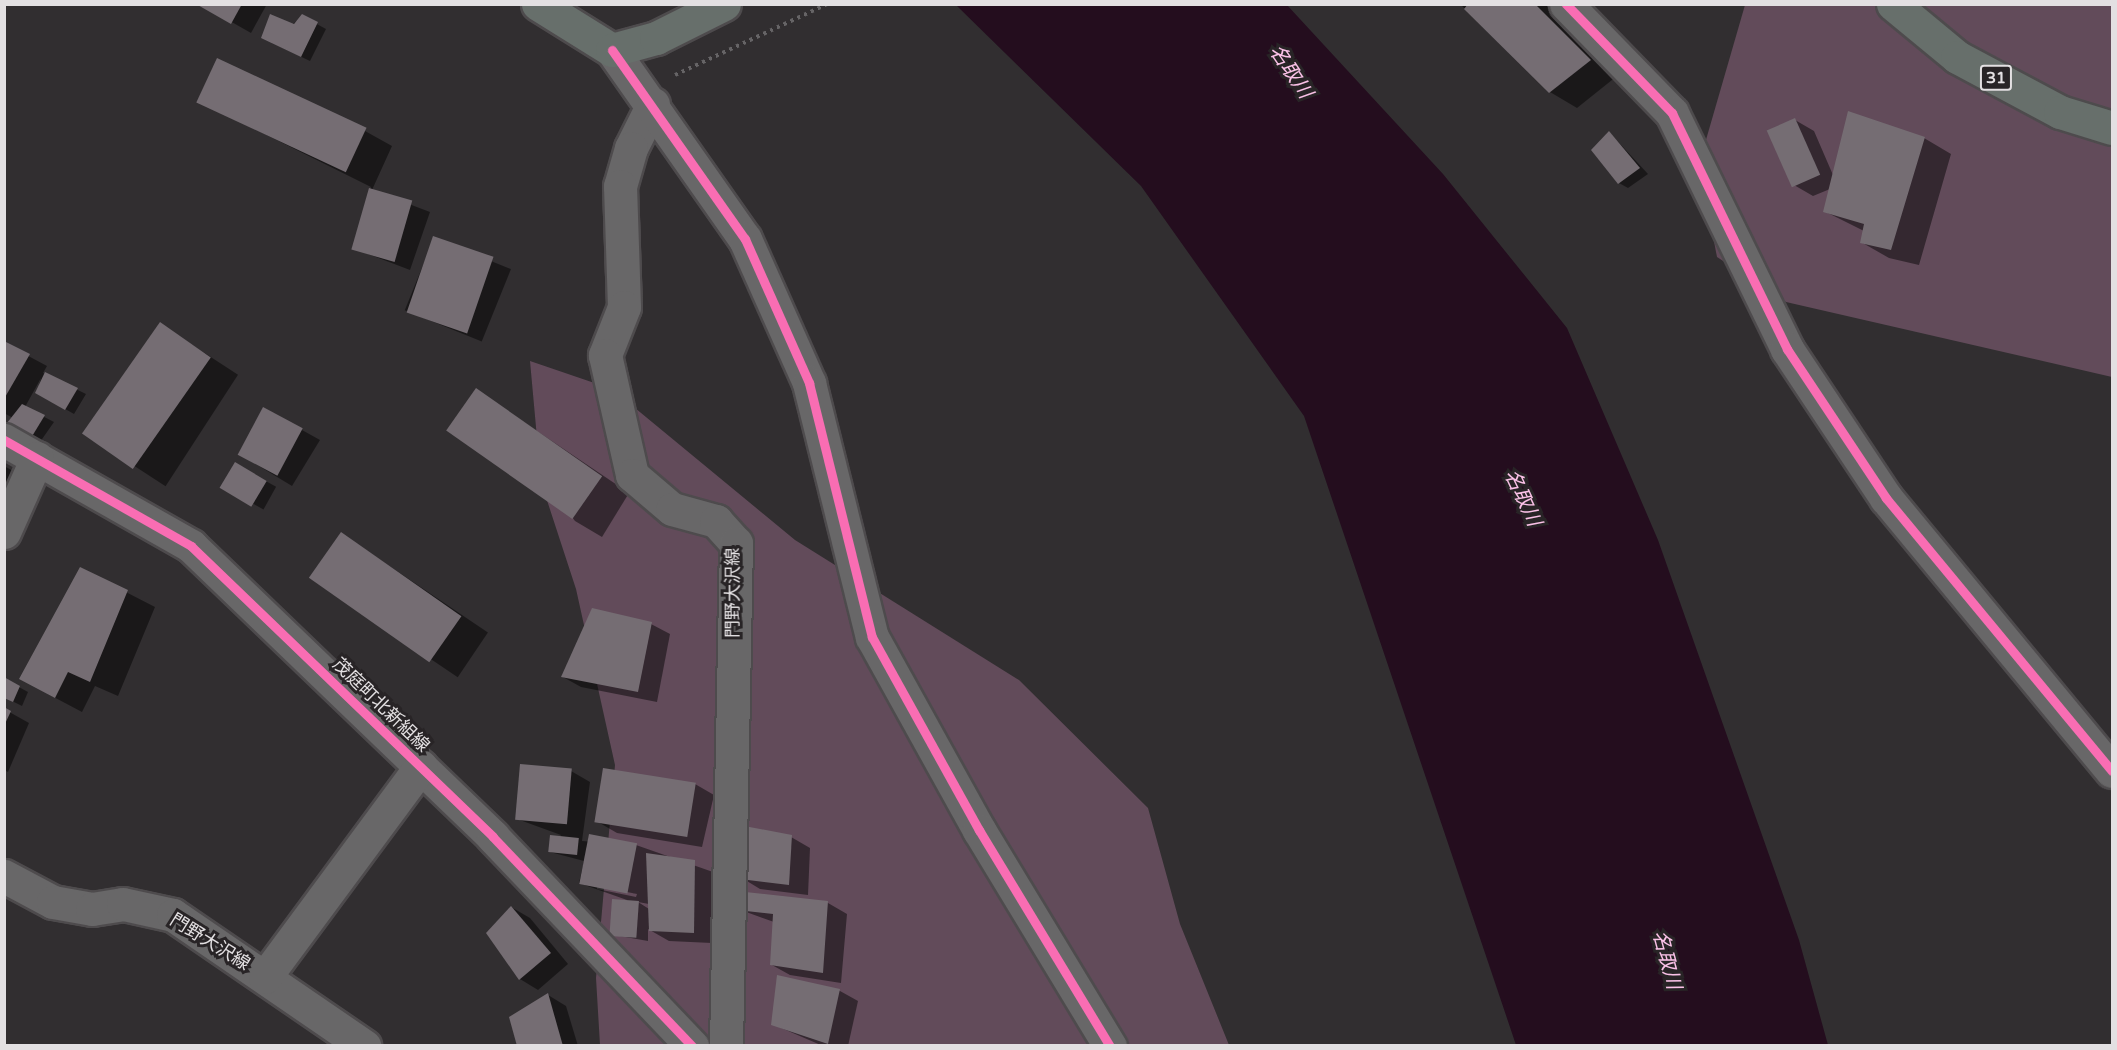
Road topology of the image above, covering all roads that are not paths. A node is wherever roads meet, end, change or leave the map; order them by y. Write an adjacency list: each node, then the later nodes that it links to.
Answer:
1 (538, 4): 5 (main road)
2 (724, 4): 5 (main road)
3 (1566, 4): 12 (street)
4 (1893, 4): 7 (main road, 31)
5 (612, 50): 6 (street)
6 (653, 104): 17 (street, 門野大沢線); 18 (street)
7 (2112, 128)
8 (4, 440): 9 (street, 茂庭町北新組線)
9 (38, 459): 10 (street); 11 (street, 茂庭町北新組線)
10 (4, 531)
11 (421, 766): 14 (street); 16 (street, 茂庭町北新組線)
12 (2112, 771)
13 (4, 876): 14 (street, 門野大沢線)
14 (265, 977): 15 (street, 門野大沢線)
15 (364, 1046)
16 (692, 1046)
17 (726, 1046)
18 (1110, 1046)

